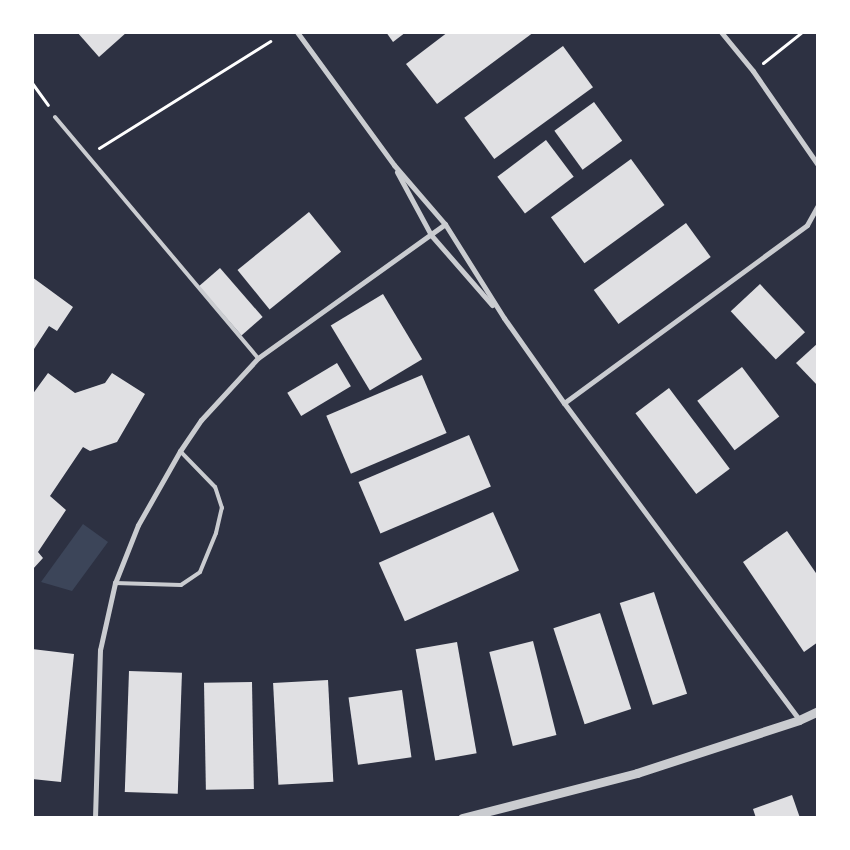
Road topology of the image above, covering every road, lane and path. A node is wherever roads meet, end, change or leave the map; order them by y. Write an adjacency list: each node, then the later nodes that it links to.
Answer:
1 (297, 32): 9 (street)
2 (721, 32): 5 (street)
3 (802, 32): 5 (path)
4 (270, 41): 8 (path)
5 (753, 71): 10 (street)
6 (32, 83): 7 (path)
7 (55, 117): 8 (lane)
8 (86, 156): 15 (lane)
9 (394, 165): 12 (street); 13 (street)
10 (818, 165)
11 (818, 205): 16 (street)
12 (445, 224): 13 (street); 14 (street)
13 (431, 235): 14 (street); 15 (street)
14 (504, 318): 16 (street)
15 (258, 358): 17 (street)
16 (564, 403): 20 (street)
17 (180, 451): 18 (street); 18 (lane)
18 (116, 583): 21 (street)
19 (818, 711): 20 (street)
20 (799, 720): 22 (street)
21 (95, 818)
22 (462, 818)

